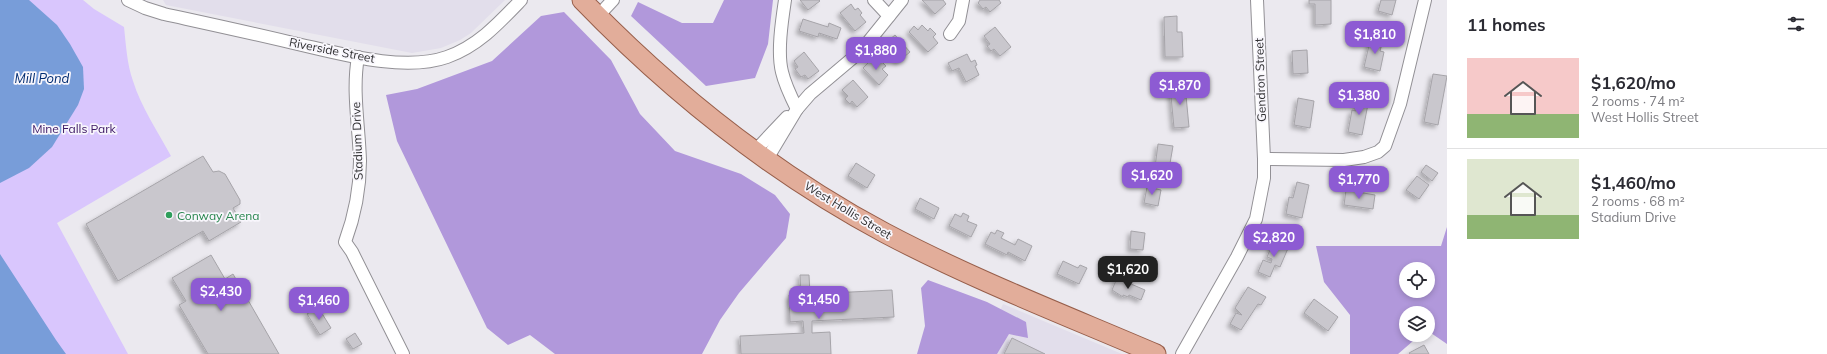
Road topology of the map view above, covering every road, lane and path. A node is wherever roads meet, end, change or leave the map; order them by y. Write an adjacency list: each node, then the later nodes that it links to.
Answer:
1 (128, 0): 11 (street, Riverside Street)
2 (521, 0): 15 (street, Riverside Street)
3 (582, 0): 12 (main road, West Hollis Street)
4 (613, 0): 12 (street)
5 (785, 0): 16 (street)
6 (874, 0): 13 (street)
7 (902, 0): 13 (street)
8 (962, 0): 14 (street)
9 (1257, 0): 18 (street, Gendron Street)
10 (1425, 0): 18 (street)
11 (147, 4): 15 (street, Riverside Street)
12 (598, 16): 17 (main road, West Hollis Street)
13 (889, 16): 16 (street)
14 (950, 34)
15 (358, 57): 19 (street, Stadium Drive)
16 (797, 109): 17 (street)
17 (761, 155): 20 (main road, West Hollis Street)
18 (1264, 159): 21 (street, Gendron Street)
19 (403, 354)
20 (1156, 354)
21 (1182, 354)

